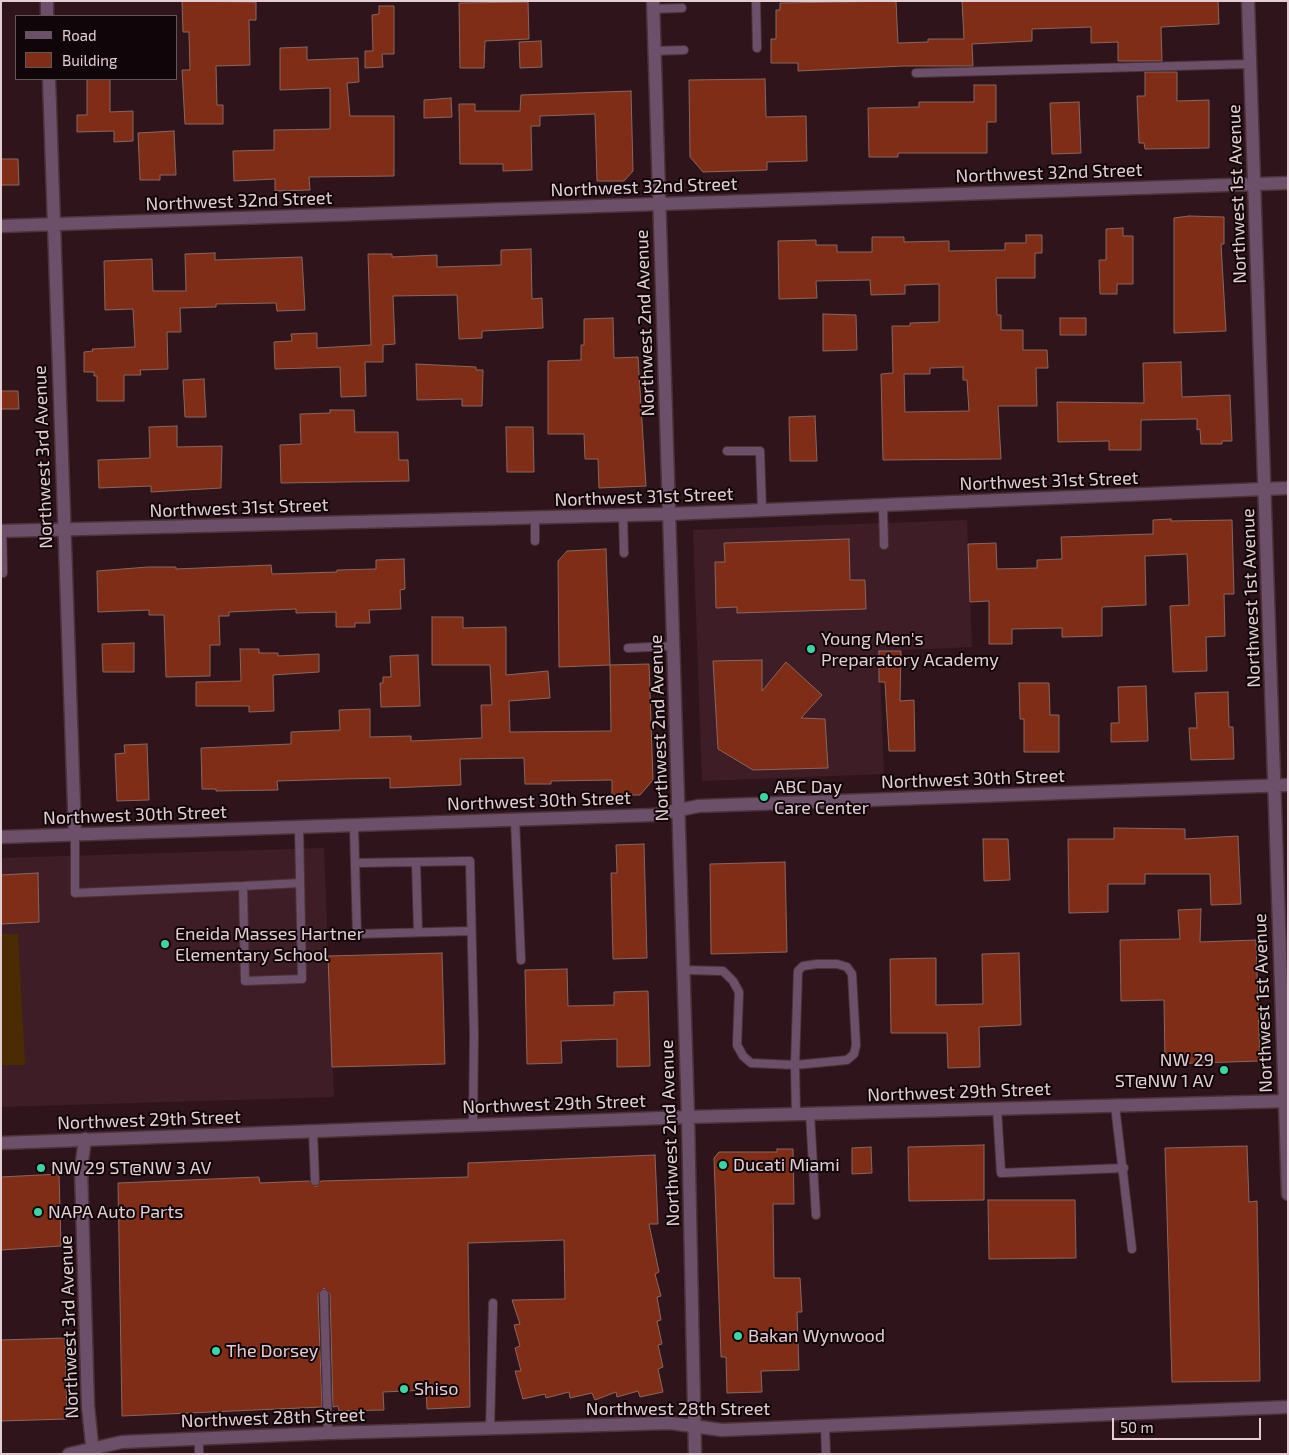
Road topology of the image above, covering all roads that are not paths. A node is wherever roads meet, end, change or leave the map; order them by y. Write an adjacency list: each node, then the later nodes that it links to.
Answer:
1 (47, 1): 6 (street)
2 (756, 1): 7 (lane)
3 (1248, 1): 10 (street, Northwest 1st Avenue)
4 (653, 5): 5 (lane); 9 (street, Northwest 2nd Avenue)
5 (682, 8)
6 (47, 15)
7 (757, 48)
8 (684, 50): 9 (lane)
9 (654, 51): 15 (street, Northwest 2nd Avenue)
10 (1250, 64): 11 (lane); 14 (street, Northwest 1st Avenue)
11 (916, 73)
12 (49, 80): 16 (street, Northwest 3rd Avenue)
13 (1288, 183): 14 (street, Northwest 32nd Street)
14 (1254, 184): 15 (street, Northwest 32nd Street); 20 (street, Northwest 1st Avenue)
15 (659, 204): 16 (street, Northwest 32nd Street); 23 (street, Northwest 2nd Avenue)
16 (54, 225): 17 (street, Northwest 32nd Street); 26 (street, Northwest 3rd Avenue)
17 (1, 226)
18 (727, 451): 22 (lane)
19 (1288, 488): 20 (street, Northwest 31st Street)
20 (1265, 489): 21 (street, Northwest 31st Street); 34 (street, Northwest 1st Avenue)
21 (883, 505): 22 (street, Northwest 31st Street); 29 (lane)
22 (762, 510): 23 (street, Northwest 31st Street)
23 (670, 514): 24 (street, Northwest 31st Street); 32 (street, Northwest 2nd Avenue)
24 (623, 515): 25 (street, Northwest 31st Street); 30 (lane)
25 (534, 518): 26 (street, Northwest 31st Street); 28 (lane)
26 (63, 530): 27 (street, Northwest 31st Street); 40 (street, Northwest 3rd Avenue)
27 (1, 531): 31 (lane)
28 (535, 541)
29 (884, 545)
30 (624, 553)
31 (3, 572)
32 (674, 646): 33 (lane); 36 (street, Northwest 2nd Avenue)
33 (628, 648)
34 (1274, 785): 35 (street, Northwest 30th Street); 36 (street, Northwest 30th Street); 51 (street, Northwest 1st Avenue)
35 (1288, 785)
36 (679, 810): 37 (street, Northwest 30th Street); 49 (street, Northwest 2nd Avenue)
37 (515, 820): 38 (street, Northwest 30th Street); 48 (lane)
38 (354, 826): 39 (street, Northwest 30th Street); 43 (lane)
39 (299, 828): 40 (street, Northwest 30th Street); 44 (lane)
40 (74, 835): 41 (street, Northwest 30th Street); 45 (lane)
41 (1, 837)
42 (416, 862): 43 (lane); 46 (lane); 47 (lane)
43 (355, 863): 47 (lane)
44 (300, 883): 45 (lane); 45 (lane)
45 (243, 886)
46 (471, 931): 47 (lane); 57 (lane)
47 (418, 932)
48 (521, 960)
49 (683, 970): 50 (lane); 56 (street, Northwest 2nd Avenue)
50 (795, 1065): 50 (lane); 54 (lane)
51 (1286, 1101): 52 (street, Northwest 29th Street); 63 (street, Northwest 1st Avenue)
52 (1116, 1106): 53 (street, Northwest 29th Street); 61 (lane)
53 (997, 1109): 55 (street, Northwest 29th Street); 61 (lane)
54 (796, 1114): 55 (street, Northwest 29th Street); 56 (street, Northwest 29th Street)
55 (810, 1114): 64 (lane)
56 (688, 1117): 57 (street, Northwest 29th Street); 70 (street, Northwest 2nd Avenue)
57 (473, 1124): 58 (street, Northwest 29th Street)
58 (313, 1131): 59 (street, Northwest 29th Street); 62 (lane)
59 (85, 1139): 60 (street, Northwest 29th Street); 74 (street, Northwest 3rd Avenue)
60 (1, 1142)
61 (1124, 1168): 65 (lane)
62 (316, 1181)
63 (1288, 1194)
64 (816, 1215)
65 (1132, 1249)
66 (324, 1294): 72 (lane)
67 (493, 1303): 71 (lane)
68 (1288, 1408): 69 (street, Northwest 28th Street)
69 (825, 1426): 70 (street, Northwest 28th Street); 78 (lane)
70 (694, 1427): 71 (street, Northwest 28th Street); 77 (street, Northwest 2nd Avenue)
71 (490, 1429): 72 (street, Northwest 28th Street)
72 (328, 1433): 73 (street, Northwest 28th Street)
73 (199, 1438): 74 (street, Northwest 28th Street); 76 (lane)
74 (93, 1452): 75 (street, Northwest 28th Street)
75 (69, 1454)
76 (199, 1454)
77 (695, 1454)
78 (826, 1454)

